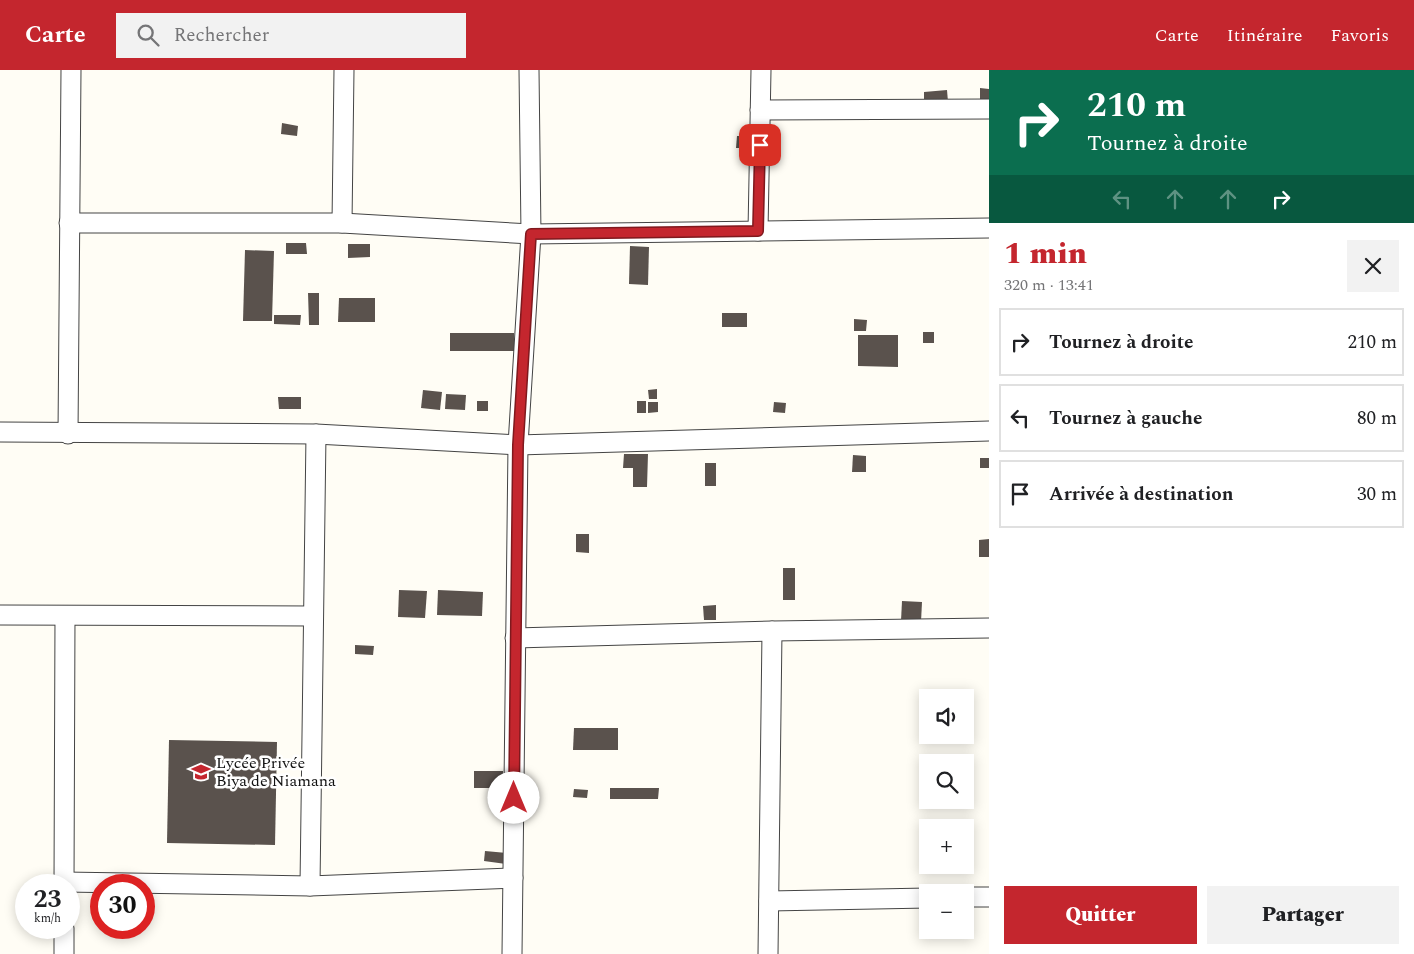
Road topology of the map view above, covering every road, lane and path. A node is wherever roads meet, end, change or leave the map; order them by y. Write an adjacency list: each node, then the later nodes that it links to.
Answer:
1 (71, 70): 7 (street)
2 (344, 70): 8 (street)
3 (529, 70): 11 (street)
4 (761, 70): 6 (street)
5 (989, 109): 6 (street)
6 (760, 110): 10 (street)
7 (70, 223): 8 (street); 14 (street)
8 (342, 223): 11 (street)
9 (989, 228): 10 (street)
10 (758, 231): 11 (street)
11 (531, 234): 16 (street)
12 (989, 431): 16 (street)
13 (0, 432): 14 (street)
14 (68, 434): 15 (street)
15 (316, 434): 16 (street); 19 (street)
16 (518, 445): 22 (street)
17 (0, 615): 18 (street)
18 (65, 616): 19 (street); 23 (street)
19 (312, 616): 26 (street)
20 (989, 628): 21 (street)
21 (772, 631): 22 (street); 30 (street)
22 (515, 638): 24 (street)
23 (64, 874)
24 (513, 878): 26 (street); 33 (street)
25 (80, 883): 26 (street)
26 (310, 886)
27 (989, 896): 28 (street)
28 (974, 897)
29 (919, 898): 30 (street)
30 (769, 901): 34 (street)
31 (64, 939): 32 (street)
32 (64, 954)
33 (512, 954)
34 (768, 954)

